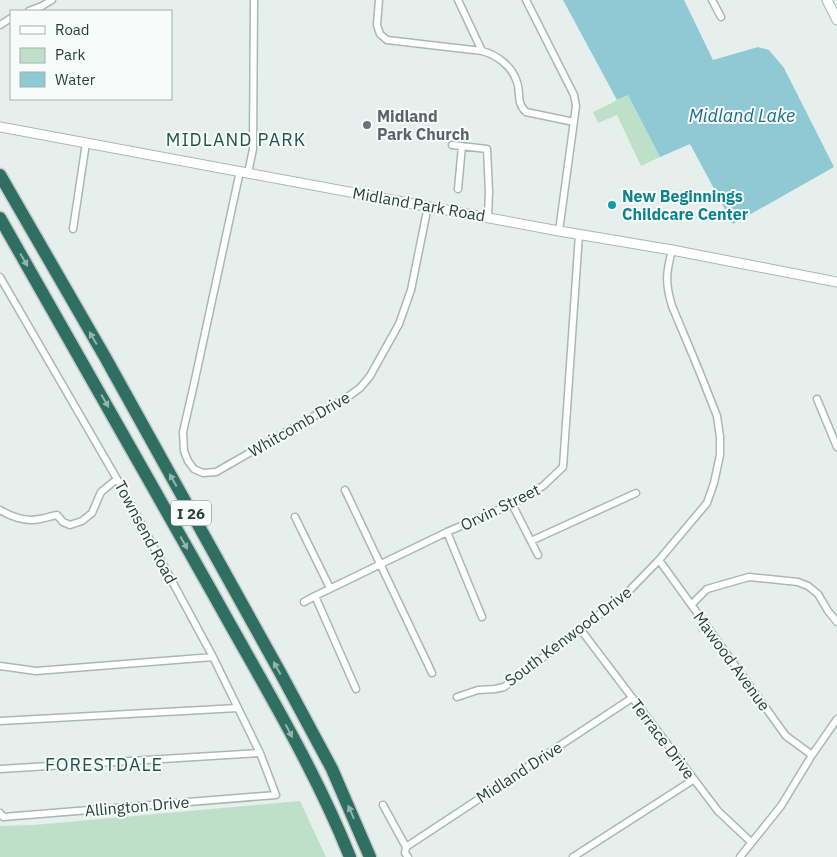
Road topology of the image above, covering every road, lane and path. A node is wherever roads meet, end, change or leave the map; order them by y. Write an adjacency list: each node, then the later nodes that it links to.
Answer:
1 (52, 0): 8 (street)
2 (254, 0): 17 (street, Whitcomb Drive)
3 (379, 0): 11 (street)
4 (458, 0): 11 (street)
5 (526, 0): 12 (street)
6 (712, 0): 9 (street)
7 (826, 0): 10 (street)
8 (32, 10)
9 (721, 17)
10 (837, 20)
11 (482, 51): 12 (street)
12 (574, 122): 24 (street)
13 (0, 127): 14 (street, Midland Park Road)
14 (86, 143): 17 (street, Midland Park Road); 23 (street)
15 (452, 145): 16 (street)
16 (462, 146): 19 (street); 21 (street)
17 (244, 172): 20 (street, Midland Park Road); 20 (street, Whitcomb Drive)
18 (0, 175): 68 (highway, I 26, one-way to 18)
19 (458, 189)
20 (428, 206): 21 (street, Midland Park Road)
21 (488, 217): 24 (street, Midland Park Road)
22 (0, 218): 67 (highway, I 26, one-way to 67)
23 (73, 229)
24 (559, 230): 25 (street, Midland Park Road)
25 (579, 234): 26 (street, Midland Park Road); 34 (street, Orvin Street)
26 (672, 250): 28 (street, Midland Park Road); 40 (street, South Kenwood Drive)
27 (0, 277): 31 (street, Townsend Road)
28 (837, 282)
29 (817, 399): 30 (street)
30 (837, 447)
31 (117, 479): 35 (street); 49 (street, Townsend Road)
32 (345, 490): 41 (street)
33 (636, 493): 38 (street)
34 (512, 504): 37 (street, Orvin Street); 38 (street)
35 (0, 510)
36 (295, 517): 42 (street)
37 (447, 532): 41 (street, Orvin Street); 46 (street)
38 (531, 541): 39 (street)
39 (538, 555)
40 (659, 560): 45 (street, Mawood Avenue); 48 (street, South Kenwood Drive)
41 (380, 564): 42 (street, Orvin Street); 51 (street)
42 (330, 588): 43 (street, Orvin Street)
43 (314, 596): 44 (street, Orvin Street); 52 (street)
44 (304, 602)
45 (692, 604): 47 (street); 59 (street, Mawood Avenue)
46 (482, 617)
47 (837, 622)
48 (581, 630): 53 (street, South Kenwood Drive); 54 (street, Terrace Drive)
49 (213, 657): 50 (street); 55 (street, Townsend Road)
50 (0, 666)
51 (432, 673)
52 (356, 689)
53 (457, 697)
54 (632, 698): 61 (street, Terrace Drive); 66 (street, Midland Drive)
55 (238, 708): 57 (street); 58 (street, Townsend Road)
56 (837, 719): 59 (street)
57 (0, 721)
58 (260, 753): 60 (street); 62 (street, Townsend Road)
59 (812, 755): 65 (street)
60 (0, 769)
61 (694, 780): 65 (street, Terrace Drive); 70 (street)
62 (276, 795): 64 (street, Allington Drive)
63 (383, 805): 66 (street)
64 (0, 814)
65 (751, 842): 71 (street)
66 (406, 847): 69 (street)
67 (350, 857)
68 (370, 857)
69 (408, 857)
70 (573, 857)
71 (740, 857)

